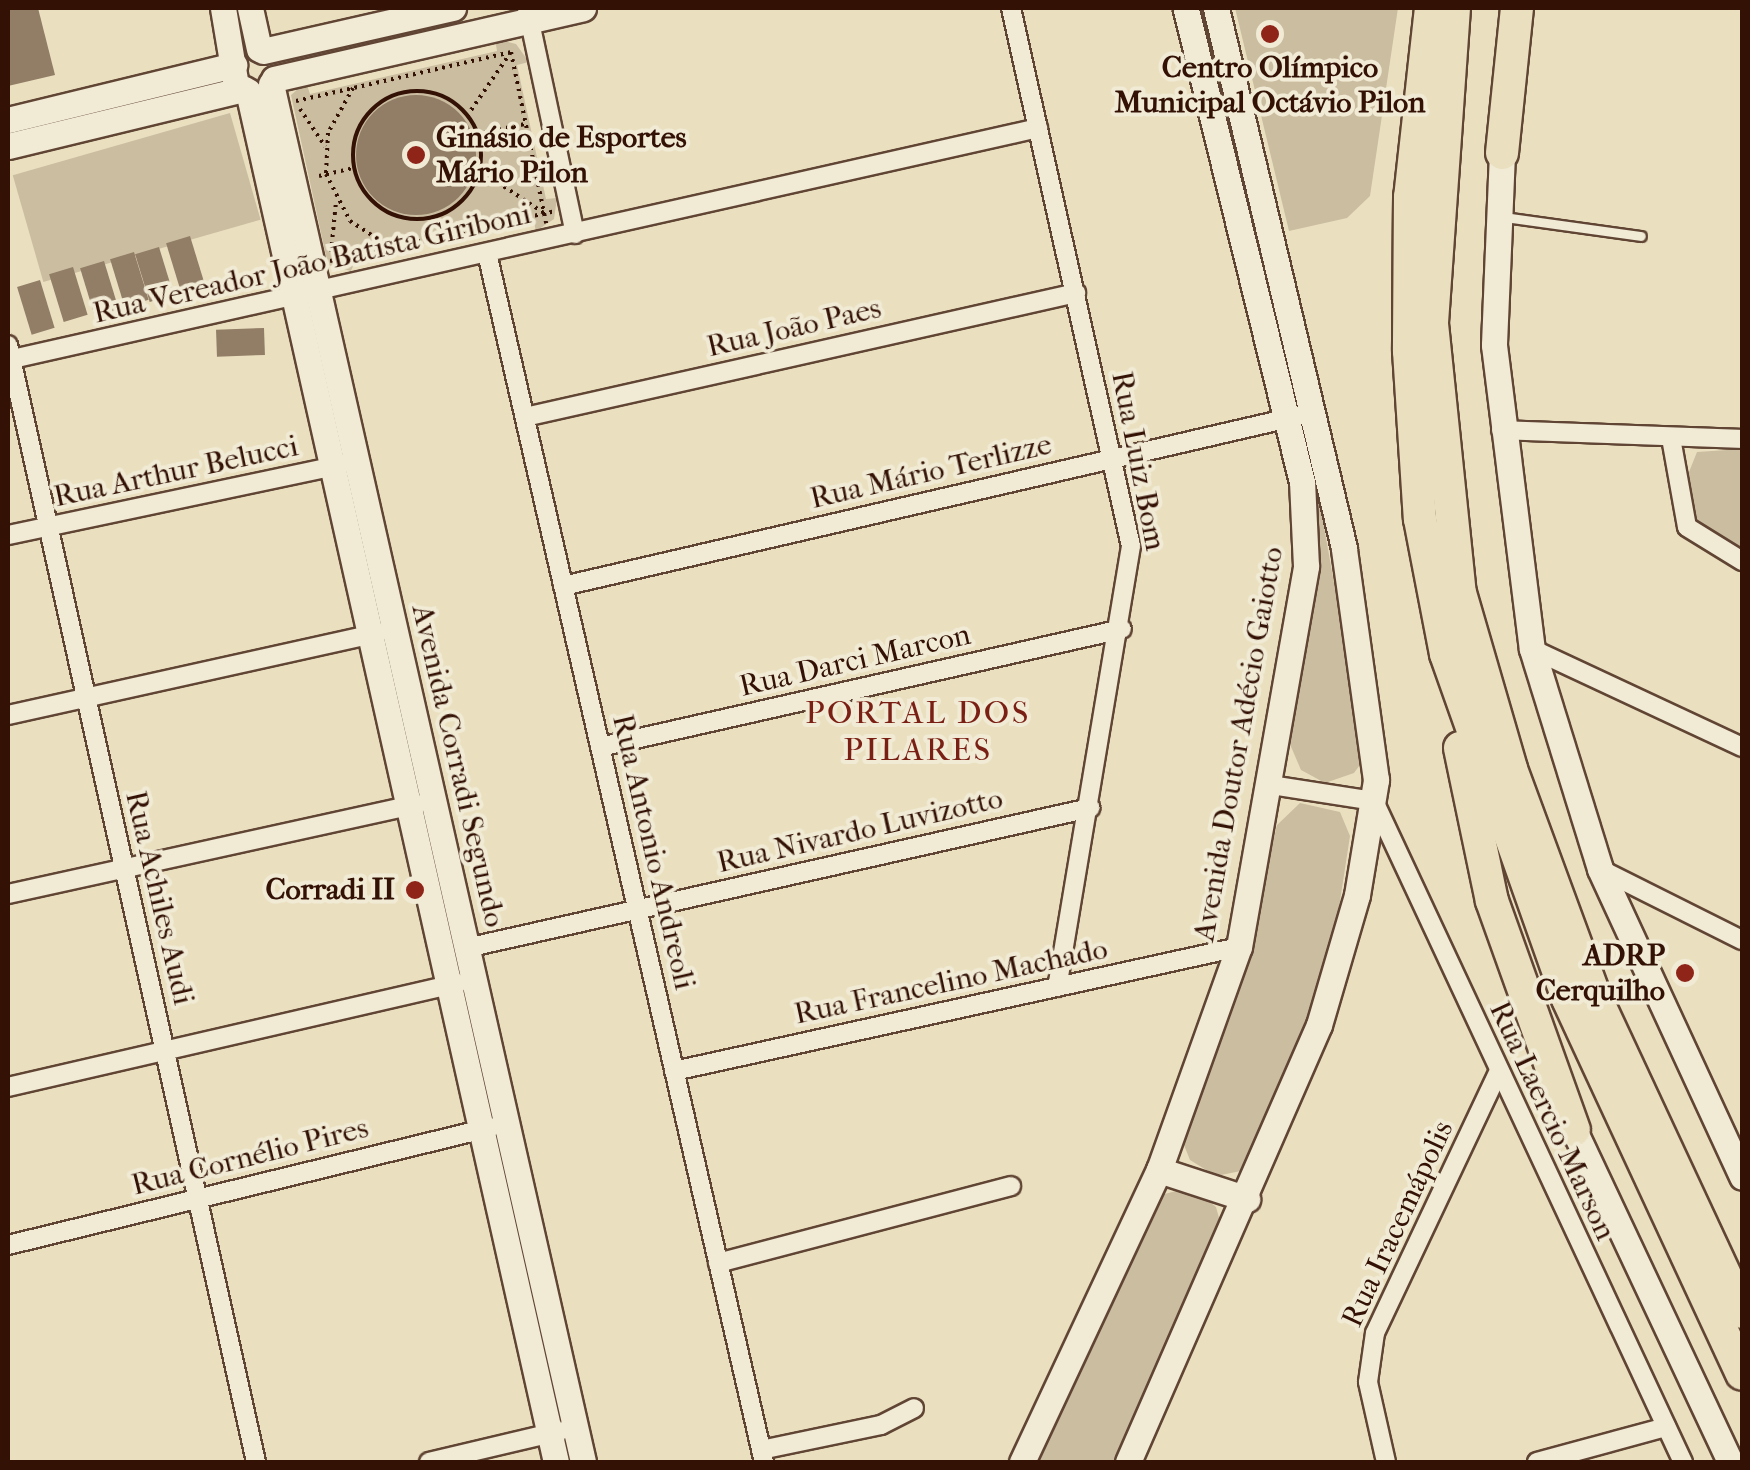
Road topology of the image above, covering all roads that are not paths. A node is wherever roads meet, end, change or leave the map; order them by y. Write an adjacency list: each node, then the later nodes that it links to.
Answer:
1 (222, 8): 14 (street, Avenida Corradi Segundo)
2 (250, 8): 13 (street)
3 (453, 8): 11 (street)
4 (583, 8): 12 (street)
5 (1011, 8): 16 (street, Rua Luiz Bom)
6 (1186, 8): 26 (street, Avenida Doutor Adécio Gaiotto)
7 (1216, 8): 26 (street, Avenida Doutor Adécio Gaiotto)
8 (1431, 8): 40 (highway)
9 (1454, 8): 71 (highway)
10 (1518, 8): 18 (highway)
11 (419, 11): 13 (street)
12 (528, 14): 14 (street); 20 (street)
13 (261, 50): 14 (street)
14 (251, 78): 15 (street); 17 (street); 24 (street, Avenida Corradi Segundo)
15 (8, 120)
16 (1038, 128): 20 (street, Rua Vereador João Batista Giriboni); 23 (street, Rua Luiz Bom)
17 (8, 146)
18 (1502, 153): 19 (street)
19 (1496, 216): 21 (lane); 28 (street)
20 (574, 234): 22 (street, Rua Vereador João Batista Giriboni)
21 (1641, 236)
22 (487, 253): 24 (street, Rua Vereador João Batista Giriboni); 27 (street, Rua Antonio Andreoli)
23 (1076, 293): 27 (street, Rua João Paes); 31 (street, Rua Luiz Bom)
24 (306, 295): 25 (street, Rua Vereador João Batista Giriboni); 32 (street, Avenida Corradi Segundo)
25 (9, 354): 33 (street, Rua Achiles Audi)
26 (1299, 416): 31 (street, Rua Mário Terlizze); 45 (street, Avenida Doutor Adécio Gaiotto); 46 (street, Avenida Doutor Adécio Gaiotto)
27 (525, 417): 36 (street, Rua Antonio Andreoli)
28 (1501, 430): 29 (street); 39 (street)
29 (1671, 438): 30 (street); 35 (street)
30 (1742, 439)
31 (1113, 458): 36 (street, Rua Mário Terlizze); 37 (street, Rua Luiz Bom)
32 (344, 464): 33 (street, Rua Arthur Belucci); 38 (street, Avenida Corradi Segundo)
33 (48, 526): 34 (street, Rua Arthur Belucci); 41 (street, Rua Achiles Audi)
34 (8, 535)
35 (1742, 561)
36 (564, 586): 43 (street, Rua Antonio Andreoli)
37 (1122, 629): 43 (street, Rua Darci Marcon); 48 (street, Rua Luiz Bom)
38 (382, 632): 41 (street); 47 (street, Avenida Corradi Segundo)
39 (1532, 649): 44 (street); 50 (street)
40 (1446, 654): 63 (highway); 72 (highway)
41 (86, 698): 42 (street); 49 (street, Rua Achiles Audi)
42 (8, 715)
43 (600, 747): 52 (street, Rua Antonio Andreoli)
44 (1742, 747)
45 (1270, 785): 46 (street); 54 (street, Avenida Doutor Adécio Gaiotto)
46 (1374, 801): 60 (street, Rua Laercio Marson); 68 (street, Avenida Doutor Adécio Gaiotto)
47 (420, 804): 49 (street); 55 (street, Avenida Corradi Segundo); 56 (street, Avenida Corradi Segundo)
48 (1090, 808): 52 (street, Rua Nivardo Luvizotto); 57 (street, Rua Luiz Bom)
49 (124, 868): 51 (street); 58 (street, Rua Achiles Audi)
50 (1600, 869): 53 (street); 65 (street)
51 (8, 894)
52 (638, 910): 55 (street, Rua Nivardo Luvizotto); 59 (street, Rua Antonio Andreoli)
53 (1742, 940)
54 (1239, 946): 57 (street, Rua Francelino Machado); 64 (street, Avenida Doutor Adécio Gaiotto)
55 (466, 948): 56 (street, Avenida Corradi Segundo)
56 (461, 983): 58 (street); 62 (street, Avenida Corradi Segundo)
57 (1057, 986): 59 (street, Rua Francelino Machado)
58 (164, 1051): 61 (street); 67 (street, Rua Achiles Audi)
59 (674, 1070): 70 (street, Rua Antonio Andreoli)
60 (1499, 1071): 74 (street, Rua Laercio Marson); 83 (street, Rua Iracemápolis)
61 (8, 1087)
62 (494, 1126): 67 (street, Rua Cornélio Pires); 75 (street, Avenida Corradi Segundo)
63 (1574, 1130): 86 (street)
64 (1159, 1170): 68 (street); 81 (street, Avenida Doutor Adécio Gaiotto)
65 (1742, 1177)
66 (1010, 1186): 70 (street)
67 (197, 1198): 69 (street, Rua Cornélio Pires); 77 (street, Rua Achiles Audi)
68 (1247, 1199): 82 (street, Avenida Doutor Adécio Gaiotto)
69 (8, 1245)
70 (718, 1263): 76 (street, Rua Antonio Andreoli)
71 (1742, 1312)
72 (1742, 1374)
73 (914, 1408): 76 (street)
74 (1666, 1428): 84 (street); 85 (street, Rua Laercio Marson)
75 (562, 1431): 78 (street); 79 (street, Avenida Corradi Segundo); 80 (street, Avenida Corradi Segundo)
76 (763, 1456)
77 (256, 1462)
78 (430, 1462)
79 (556, 1462)
80 (583, 1462)
81 (1022, 1462)
82 (1128, 1462)
83 (1386, 1462)
84 (1537, 1462)
85 (1683, 1462)
86 (1730, 1462)

